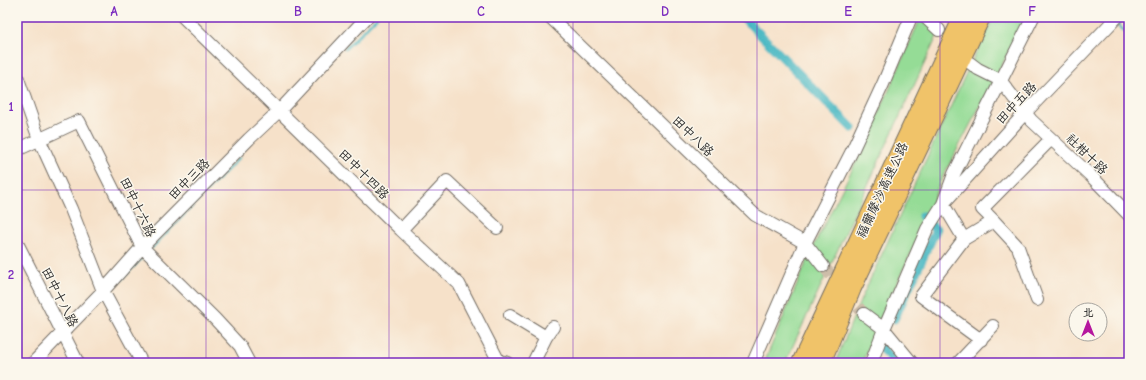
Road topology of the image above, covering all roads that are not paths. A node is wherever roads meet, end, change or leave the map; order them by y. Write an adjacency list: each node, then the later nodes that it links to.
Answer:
1 (183, 17): 14 (street, 田中十四路)
2 (368, 17): 14 (street, 田中三路)
3 (550, 17): 26 (street, 田中八路)
4 (911, 17): 26 (street)
5 (925, 17): 10 (street)
6 (963, 17): 46 (highway, 福爾摩沙高速公路)
7 (981, 17): 47 (highway, 福爾摩沙高速公路)
8 (1033, 17): 13 (street)
9 (1115, 19): 15 (street, 田中五路)
10 (939, 30)
11 (970, 63): 13 (street)
12 (17, 76): 16 (street)
13 (1000, 80): 15 (street, 社柑十路); 19 (street)
14 (280, 110): 23 (street, 田中十四路); 27 (street, 田中三路)
15 (1025, 113): 17 (street, 社柑十路); 19 (street, 田中五路)
16 (39, 139): 18 (street, 田中十六路); 27 (street, 田中十六路); 29 (street)
17 (1051, 139): 20 (street, 社柑十路); 21 (street)
18 (17, 150)
19 (940, 208): 24 (street); 35 (street)
20 (1129, 215)
21 (994, 221): 24 (street); 30 (street)
22 (497, 228): 23 (street)
23 (401, 230): 43 (street, 田中十四路)
24 (964, 239): 38 (street)
25 (17, 243): 36 (street, 田中十八路)
26 (805, 243): 28 (street, 田中八路); 45 (street)
27 (142, 248): 29 (street, 田中三路); 42 (street, 田中十六路)
28 (822, 266)
29 (103, 291): 36 (street, 田中三路); 41 (street)
30 (1037, 300)
31 (864, 314): 35 (street)
32 (510, 315): 37 (street)
33 (993, 326): 38 (street)
34 (553, 327): 37 (street)
35 (884, 329): 48 (street); 49 (street)
36 (62, 332): 39 (street, 田中三路); 40 (street, 田中十八路)
37 (546, 337): 44 (street)
38 (981, 340): 50 (street)
39 (33, 363)
40 (78, 363)
41 (142, 363)
42 (249, 363)
43 (507, 363)
44 (533, 363)
45 (753, 363)
46 (801, 363)
47 (821, 363)
48 (871, 363)
49 (912, 363)
50 (958, 363)

